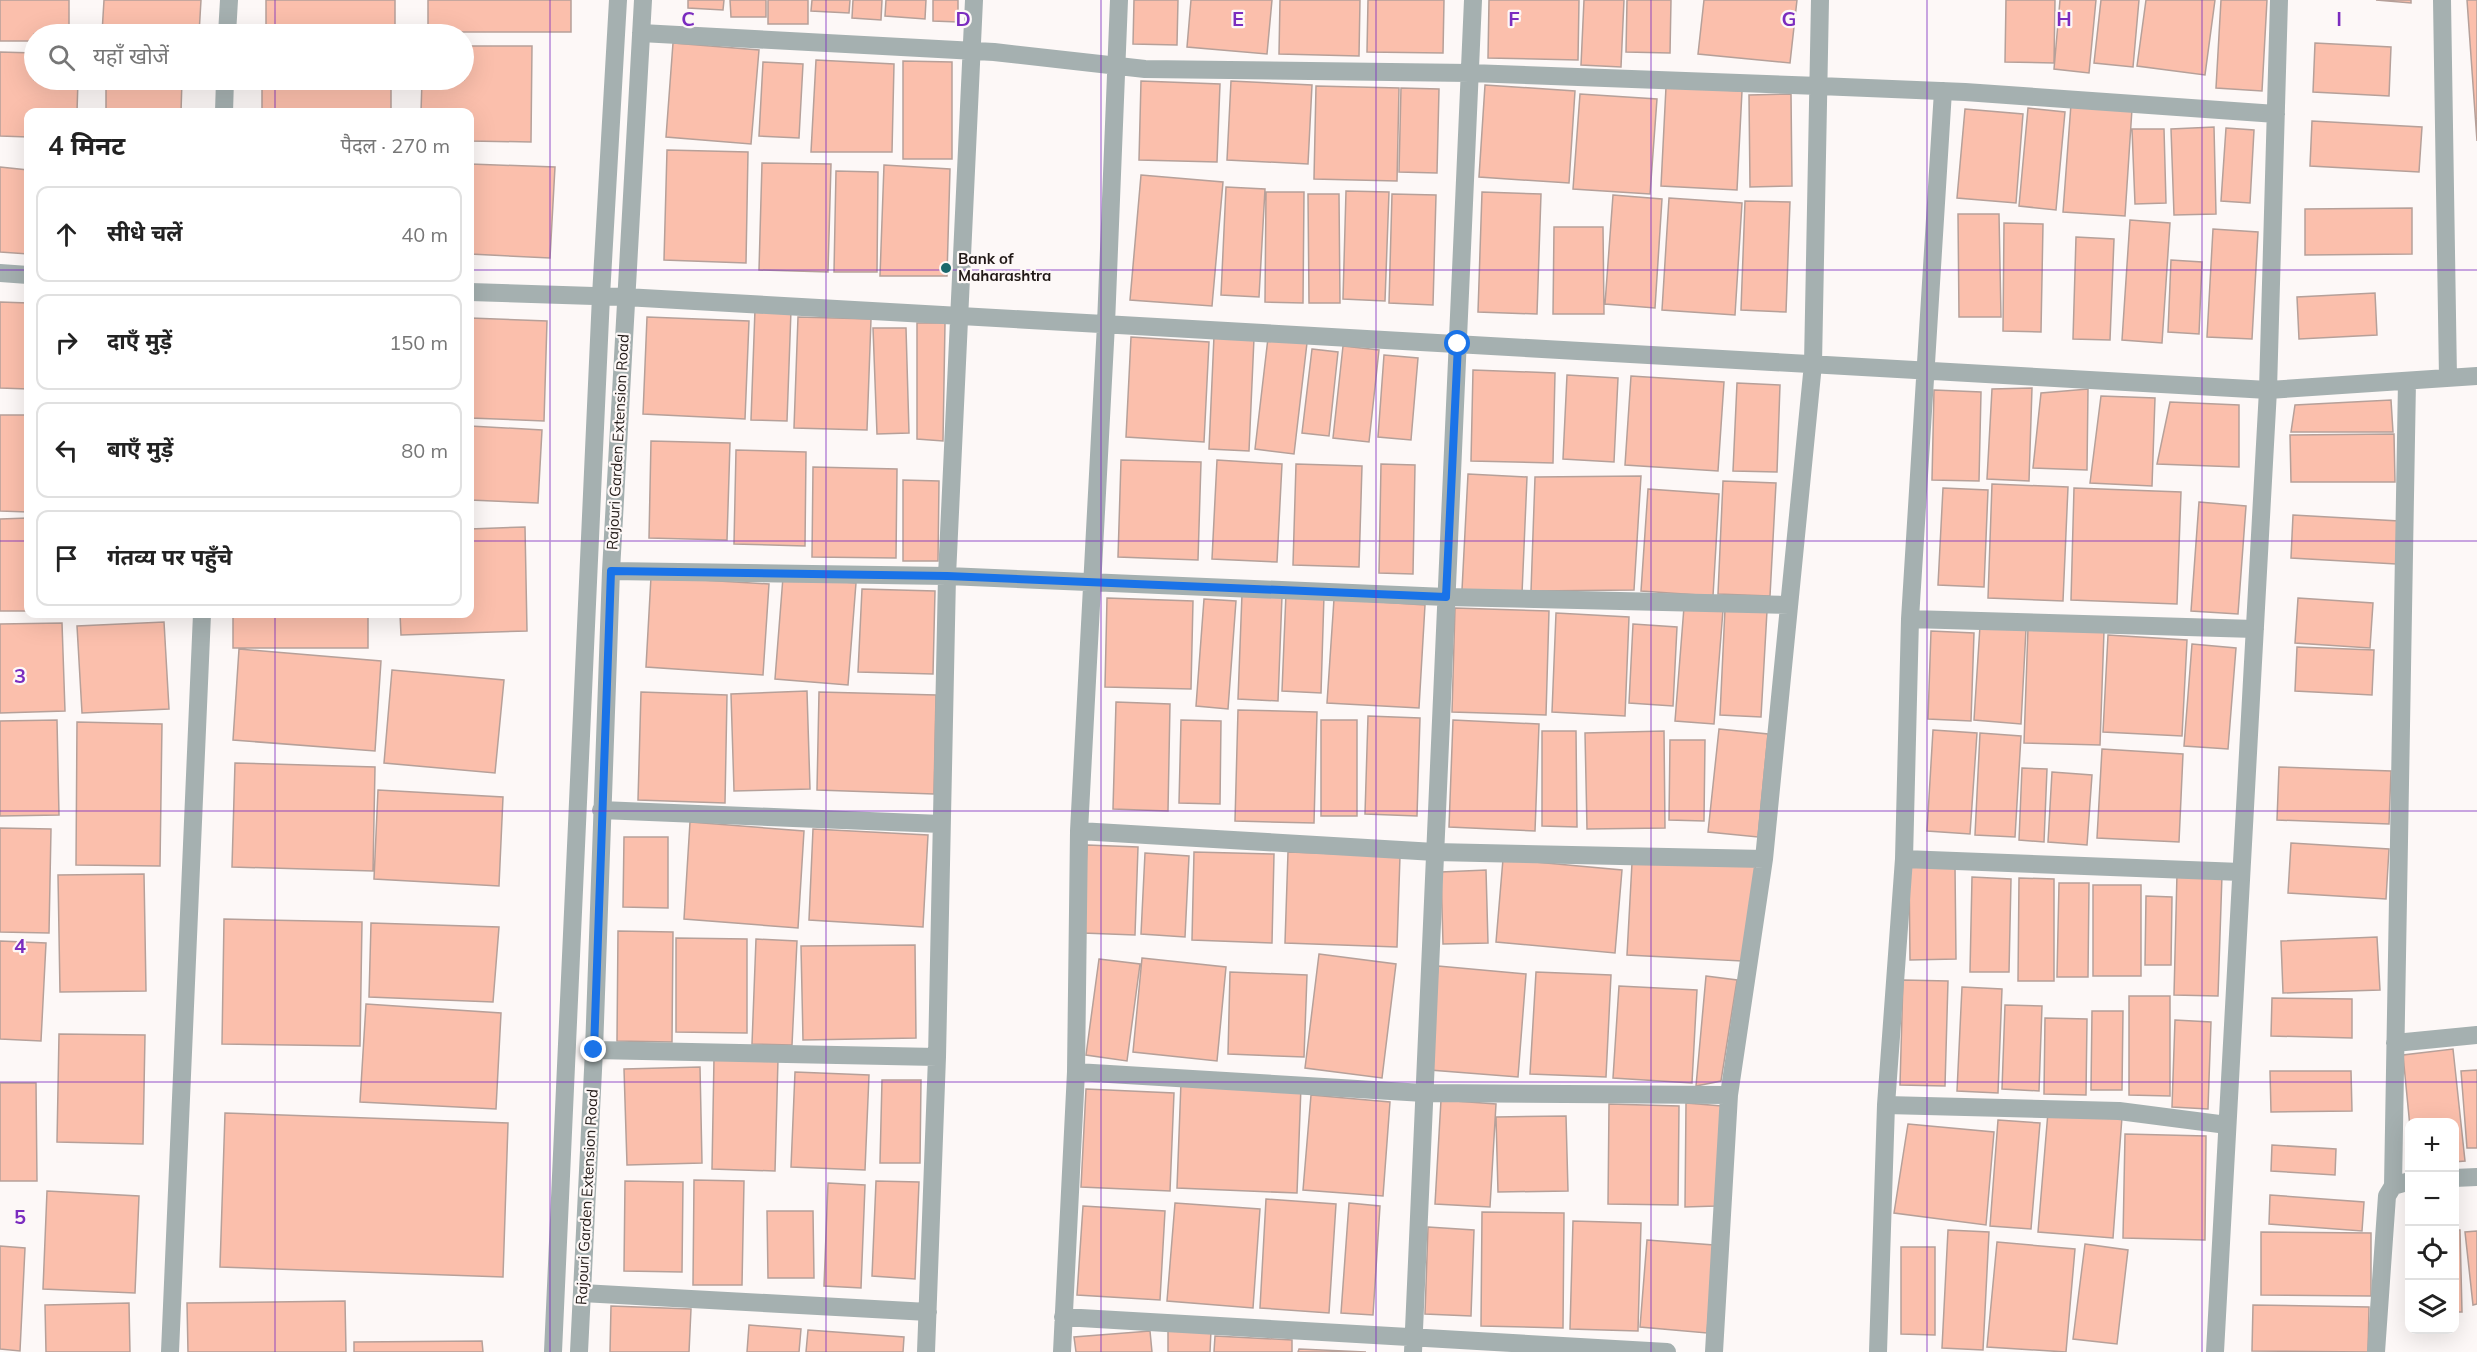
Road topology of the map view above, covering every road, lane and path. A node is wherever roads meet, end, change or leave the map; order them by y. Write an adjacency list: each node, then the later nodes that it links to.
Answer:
1 (229, 0): 10 (street)
2 (618, 0): 23 (street, Rajouri Garden Extension Road)
3 (643, 0): 11 (street, Rajouri Garden Extension Road)
4 (974, 0): 12 (street)
5 (1119, 0): 13 (street)
6 (1473, 0): 14 (street)
7 (1820, 0): 15 (street)
8 (2279, 0): 19 (street)
9 (2442, 0): 31 (street)
10 (228, 24)
11 (641, 33): 12 (street); 24 (street, Rajouri Garden Extension Road)
12 (970, 51): 13 (street); 25 (street)
13 (1117, 66): 14 (street); 26 (street)
14 (1470, 74): 15 (street); 27 (street)
15 (1819, 86): 17 (street); 28 (street)
16 (225, 90): 18 (street)
17 (1943, 91): 19 (street); 29 (street)
18 (224, 108)
19 (2276, 114): 33 (street)
20 (0, 273): 21 (street)
21 (24, 275)
22 (474, 292): 23 (street)
23 (601, 296): 24 (street); 66 (street, Rajouri Garden Extension Road)
24 (625, 297): 25 (street); 34 (street, Rajouri Garden Extension Road)
25 (957, 315): 26 (street); 35 (street)
26 (1106, 324): 27 (street); 36 (street)
27 (1458, 344): 28 (street); 37 (street)
28 (1813, 364): 29 (street); 38 (street)
29 (1925, 370): 33 (street); 40 (street)
30 (2477, 376): 31 (street)
31 (2448, 378): 32 (street)
32 (2407, 381): 33 (street); 50 (street)
33 (2268, 390): 41 (street)
34 (611, 571): 35 (street); 42 (street, Rajouri Garden Extension Road)
35 (947, 576): 36 (street); 43 (street)
36 (1090, 582): 37 (street); 44 (street)
37 (1446, 597): 38 (street); 45 (street)
38 (1789, 605): 46 (street)
39 (202, 618): 65 (street)
40 (1910, 619): 41 (street); 47 (street)
41 (2255, 630): 48 (street)
42 (601, 810): 43 (street); 51 (street, Rajouri Garden Extension Road)
43 (941, 824): 52 (street)
44 (1079, 831): 45 (street); 53 (street)
45 (1435, 852): 46 (street); 54 (street)
46 (1764, 859): 55 (street)
47 (1904, 859): 48 (street); 56 (street)
48 (2241, 872): 57 (street)
49 (2477, 1035): 50 (street)
50 (2395, 1043): 60 (street)
51 (594, 1050): 52 (street); 61 (street, Rajouri Garden Extension Road)
52 (937, 1057): 62 (street)
53 (1076, 1072): 54 (street); 63 (street)
54 (1424, 1093): 55 (street); 64 (street)
55 (1729, 1095): 71 (street)
56 (1886, 1105): 57 (street); 72 (street)
57 (2227, 1125): 73 (street)
58 (2477, 1177): 59 (street)
59 (2459, 1178)
60 (2401, 1183): 74 (street)
61 (582, 1293): 62 (street); 67 (street, Rajouri Garden Extension Road)
62 (928, 1312): 68 (street)
63 (1064, 1317): 64 (street); 69 (street)
64 (1413, 1345): 70 (street)
65 (170, 1352)
66 (553, 1352)
67 (579, 1352)
68 (926, 1352)
69 (1062, 1352)
70 (1667, 1352)
71 (1714, 1352)
72 (1878, 1352)
73 (2215, 1352)
74 (2376, 1352)

